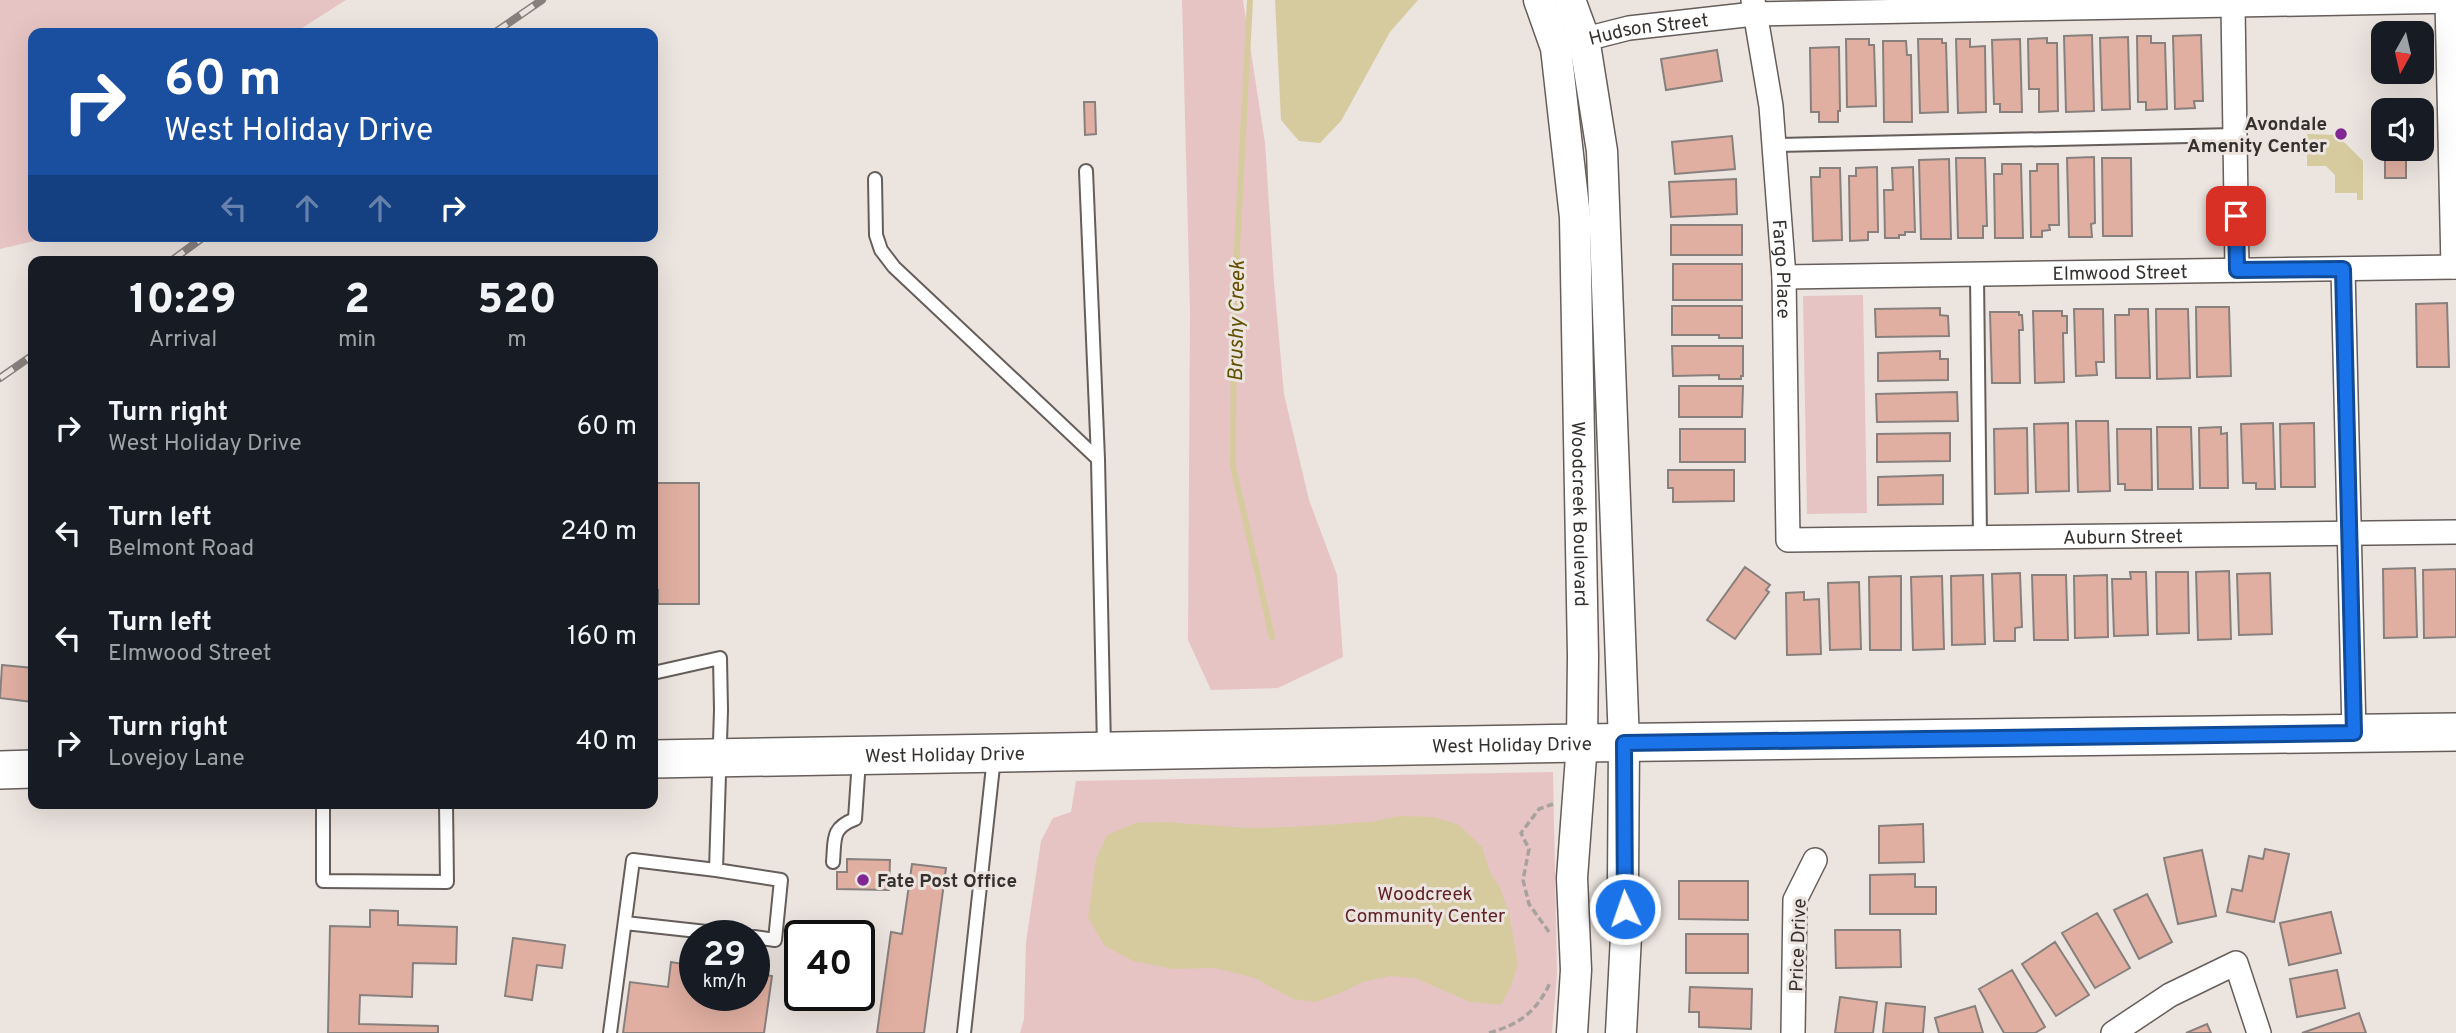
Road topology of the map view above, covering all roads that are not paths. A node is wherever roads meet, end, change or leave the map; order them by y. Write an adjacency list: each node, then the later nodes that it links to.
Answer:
1 (1539, 0): 9 (street, Woodcreek Boulevard)
2 (1570, 0): 8 (street, Woodcreek Boulevard)
3 (2341, 1): 4 (street, Hudson Street); 6 (street, Hudson Street)
4 (2452, 1): 10 (street)
5 (2208, 3): 6 (street, Hudson Street); 7 (street, Hudson Street)
6 (2233, 5): 11 (street)
7 (1753, 7): 8 (street, Hudson Street); 12 (street, Fargo Place)
8 (1584, 38): 9 (street, Hudson Street); 29 (street, Woodcreek Boulevard)
9 (1556, 48): 28 (street, Woodcreek Boulevard)
10 (2453, 133): 15 (street)
11 (2235, 135): 12 (lane); 17 (street)
12 (1775, 145): 19 (street, Fargo Place)
13 (1086, 171): 20 (lane)
14 (874, 179): 20 (lane)
15 (2454, 267): 16 (street, Elmwood Street)
16 (2343, 269): 17 (street, Elmwood Street); 22 (street)
17 (2237, 270): 18 (street, Elmwood Street)
18 (1977, 275): 19 (street, Elmwood Street); 23 (lane)
19 (1784, 277): 24 (street, Fargo Place)
20 (1098, 459): 30 (lane)
21 (2456, 531): 22 (street, Auburn Street)
22 (2348, 533): 23 (street, Auburn Street); 27 (street)
23 (1980, 538): 24 (street, Auburn Street)
24 (1788, 540)
25 (658, 672): 33 (lane)
26 (2456, 732): 27 (main road, West Holiday Drive)
27 (2354, 733): 29 (main road, West Holiday Drive)
28 (1582, 743): 29 (main road, West Holiday Drive); 30 (main road, West Holiday Drive); 47 (street, Woodcreek Boulevard)
29 (1624, 743): 48 (street, Woodcreek Boulevard)
30 (1105, 751): 31 (main road, West Holiday Drive)
31 (994, 753): 32 (main road, West Holiday Drive); 46 (lane)
32 (859, 756): 33 (main road, West Holiday Drive); 40 (lane)
33 (718, 758): 34 (main road, West Holiday Drive); 41 (lane)
34 (658, 759)
35 (28, 769): 36 (main road)
36 (0, 770)
37 (323, 809): 38 (lane)
38 (446, 809)
39 (1815, 860): 49 (street, Price Drive)
40 (832, 862)
41 (716, 870): 42 (lane); 44 (lane)
42 (625, 923): 43 (lane); 45 (lane)
43 (679, 929)
44 (770, 939)
45 (610, 1033)
46 (964, 1033)
47 (1572, 1033)
48 (1621, 1033)
49 (1793, 1033)
50 (2113, 1033): 51 (street)
51 (2259, 1033)

